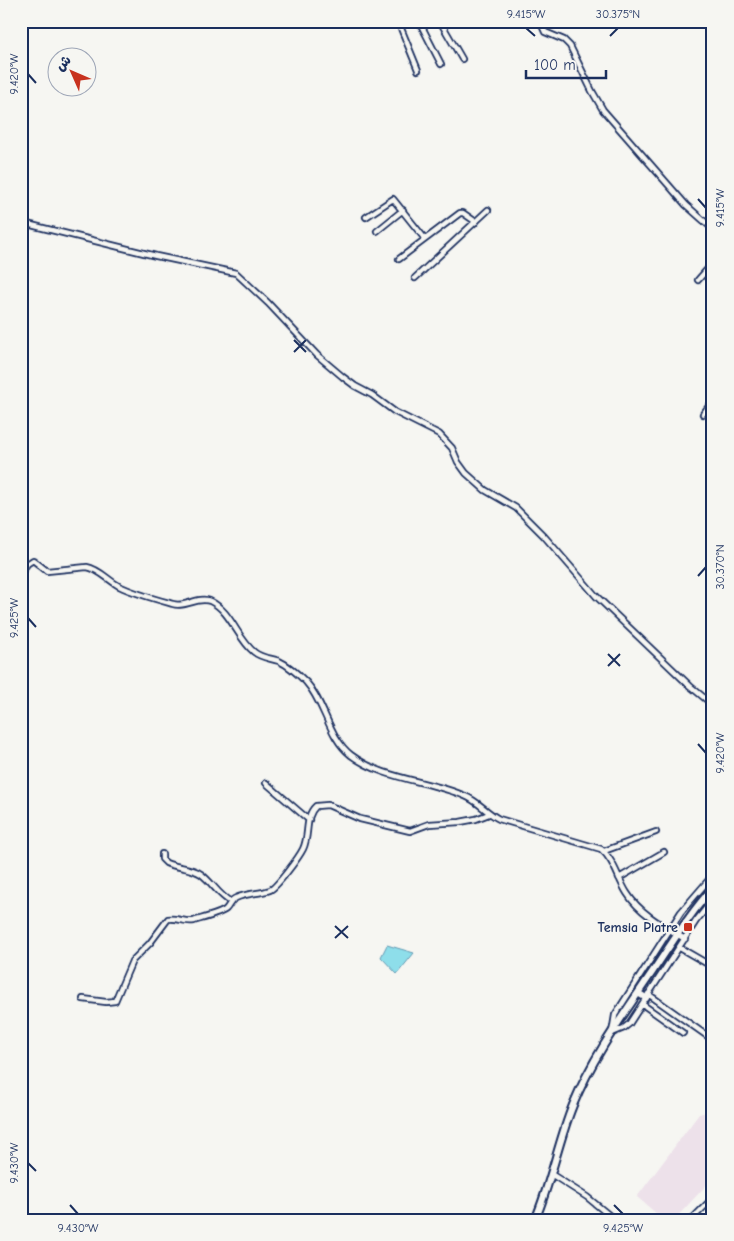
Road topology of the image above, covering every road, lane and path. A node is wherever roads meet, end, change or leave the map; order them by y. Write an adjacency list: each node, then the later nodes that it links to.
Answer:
1 (398, 21): 7 (street)
2 (419, 21): 6 (street)
3 (440, 21): 5 (street)
4 (540, 21): 13 (street)
5 (462, 59)
6 (441, 64)
7 (418, 70)
8 (403, 210): 10 (street); 14 (street); 15 (street)
9 (488, 210): 11 (street)
10 (366, 217)
11 (476, 222): 15 (street); 18 (street)
12 (27, 224): 23 (street)
13 (713, 229)
14 (377, 232)
15 (426, 239): 16 (street)
16 (400, 259)
17 (713, 263): 19 (street)
18 (415, 278)
19 (698, 280)
20 (713, 401): 21 (street)
21 (703, 414)
22 (21, 573): 25 (street)
23 (713, 705)
24 (266, 783): 26 (street)
25 (489, 814): 26 (street); 28 (street)
26 (309, 820): 35 (street)
27 (656, 832): 28 (street)
28 (604, 851): 32 (street)
29 (664, 852): 32 (street)
30 (162, 854): 35 (street)
31 (713, 875): 36 (street)
32 (619, 878): 36 (street)
33 (713, 888): 37 (main road)
34 (713, 900): 38 (street)
35 (231, 902): 43 (street)
36 (670, 930): 37 (street); 45 (street)
37 (677, 935): 38 (street); 41 (main road)
38 (685, 939): 39 (street)
39 (680, 948): 40 (street); 42 (street)
40 (713, 968)
41 (638, 993): 42 (main road); 45 (main road)
42 (647, 996): 44 (street); 47 (street)
43 (83, 999)
44 (642, 1004): 45 (street); 46 (street)
45 (612, 1033): 48 (main road)
46 (682, 1033)
47 (713, 1040)
48 (551, 1174): 50 (main road); 51 (street)
49 (713, 1198): 52 (street)
50 (535, 1220)
51 (615, 1220)
52 (690, 1220)

